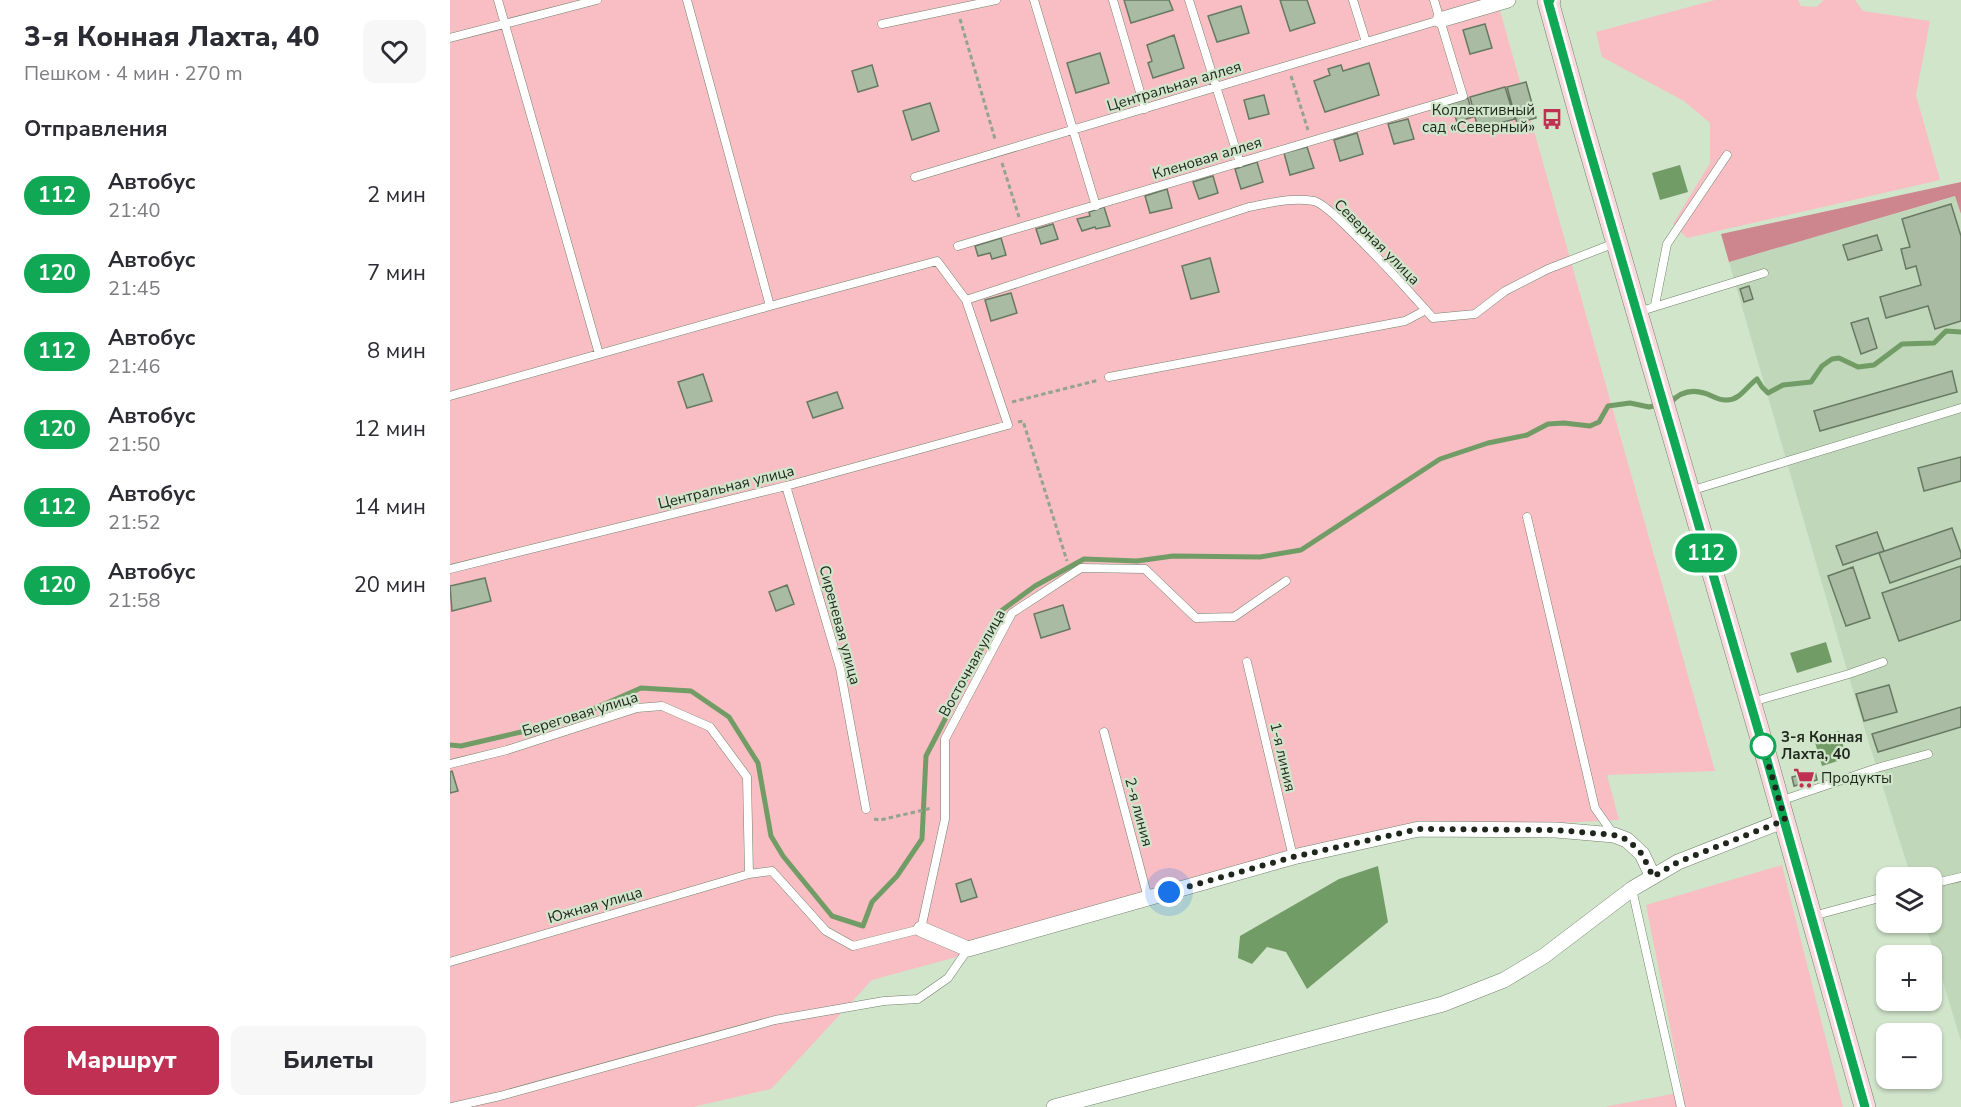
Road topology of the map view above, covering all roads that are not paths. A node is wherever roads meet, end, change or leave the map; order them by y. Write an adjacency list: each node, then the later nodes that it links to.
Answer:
1 (498, 0): 13 (lane)
2 (597, 0): 13 (lane)
3 (687, 0): 28 (lane)
4 (996, 0): 14 (lane)
5 (1034, 0): 19 (lane)
6 (1113, 0): 18 (lane)
7 (1190, 0): 17 (lane)
8 (1353, 0): 16 (lane)
9 (1434, 0): 12 (lane)
10 (1508, 0): 12 (street)
11 (1548, 0): 24 (main road)
12 (1440, 20): 16 (lane, Центральная аллея); 21 (lane, Кленовая аллея)
13 (506, 23): 15 (lane); 31 (lane)
14 (882, 24)
15 (450, 38)
16 (1366, 42): 17 (lane, Центральная аллея)
17 (1216, 87): 18 (lane, Центральная аллея); 21 (lane)
18 (1145, 109): 19 (lane, Центральная аллея)
19 (1074, 130): 22 (lane, Центральная аллея); 23 (lane)
20 (1727, 155): 29 (lane)
21 (1240, 163): 23 (lane, Кленовая аллея)
22 (915, 177)
23 (1096, 206): 25 (lane, Кленовая аллея)
24 (1617, 243): 29 (main road); 30 (lane)
25 (958, 246)
26 (1764, 273): 29 (lane)
27 (966, 300): 28 (lane); 30 (lane, Северная улица); 35 (lane, Центральная улица)
28 (770, 306): 31 (lane)
29 (1646, 308): 36 (main road)
30 (1426, 310): 32 (lane)
31 (599, 354): 33 (lane)
32 (1109, 377)
33 (450, 396)
34 (1961, 408): 36 (lane)
35 (786, 486): 38 (lane, Центральная улица); 46 (lane, Сиреневая улица)
36 (1688, 492): 42 (main road)
37 (1527, 517): 48 (lane)
38 (450, 569)
39 (1286, 581): 58 (lane, Восточная улица)
40 (1247, 662): 49 (lane, 1-я линия)
41 (1883, 662): 42 (lane)
42 (1750, 702): 47 (main road)
43 (1104, 732): 55 (lane, 2-я линия)
44 (1928, 754): 47 (lane)
45 (450, 764): 50 (lane, Береговая улица)
46 (866, 809)
47 (1782, 811): 52 (street); 57 (main road)
48 (1614, 835): 49 (street); 52 (street)
49 (1293, 857): 55 (street)
50 (748, 874): 58 (lane); 60 (lane, Южная улица)
51 (1961, 876): 53 (lane)
52 (1653, 877): 54 (street)
53 (1942, 881)
54 (1632, 889): 62 (street); 63 (lane)
55 (1148, 898): 59 (street)
56 (1876, 899): 57 (lane)
57 (1811, 916): 64 (main road)
58 (921, 929): 59 (street)
59 (968, 949): 61 (lane)
60 (450, 962)
61 (452, 1107)
62 (1054, 1107)
63 (1681, 1107)
64 (1865, 1107)

